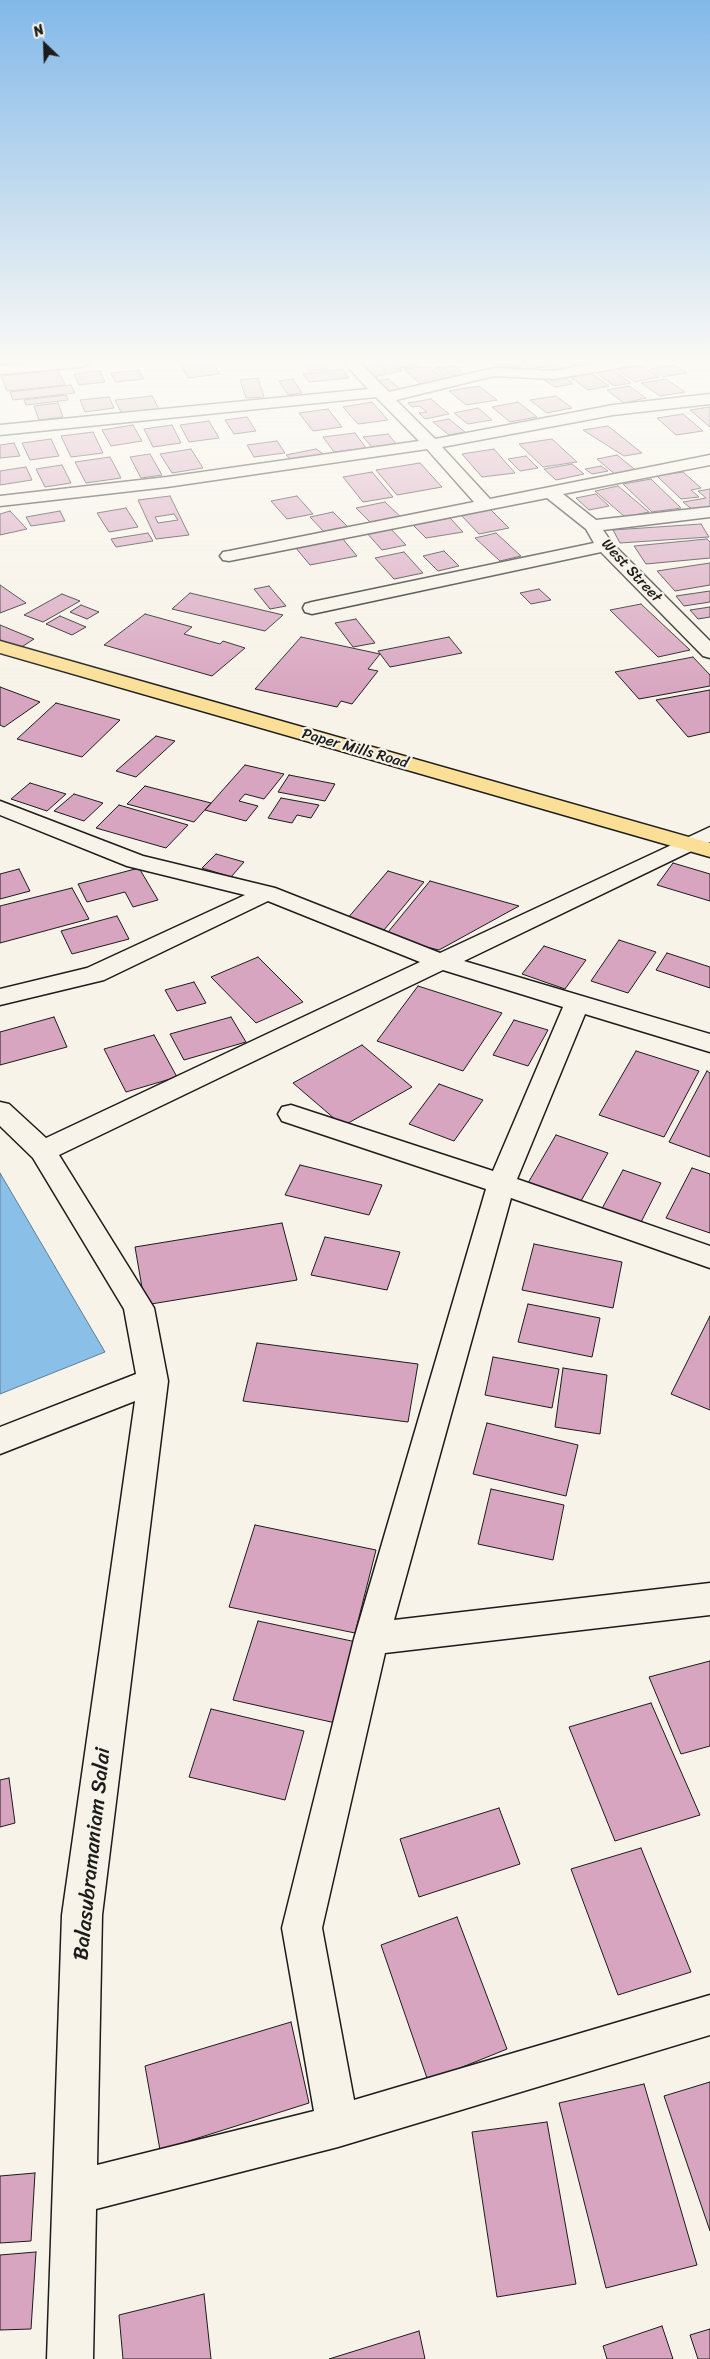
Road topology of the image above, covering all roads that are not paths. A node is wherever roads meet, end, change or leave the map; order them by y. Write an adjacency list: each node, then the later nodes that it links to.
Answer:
1 (229, 473): 5 (street)
2 (457, 473): 6 (street)
3 (645, 473): 4 (street)
4 (550, 492): 6 (street); 8 (street, West Street)
5 (0, 501)
6 (487, 506): 10 (street)
7 (710, 512): 8 (street)
8 (592, 526): 9 (street, West Street)
9 (605, 546): 11 (street); 13 (street, West Street)
10 (229, 556)
11 (312, 608)
12 (0, 647): 15 (main road, Paper Mills Road)
13 (710, 652)
14 (0, 806): 16 (street)
15 (703, 843): 17 (street)
16 (267, 893): 17 (street); 18 (street)
17 (442, 962): 19 (street); 23 (street)
18 (0, 997)
19 (577, 1003): 20 (street); 24 (street)
20 (710, 1043)
21 (0, 1111): 23 (street, Balasubramaniam Salai)
22 (291, 1114): 24 (street)
23 (43, 1151): 26 (street, Balasubramaniam Salai)
24 (501, 1184): 25 (street); 29 (street)
25 (710, 1257)
26 (153, 1381): 27 (street); 32 (street, Balasubramaniam Salai)
27 (0, 1441)
28 (710, 1599): 29 (street)
29 (371, 1639): 31 (street)
30 (710, 2015): 31 (street)
31 (338, 2126): 32 (street)
32 (74, 2193): 33 (street, Balasubramaniam Salai)
33 (70, 2359)

